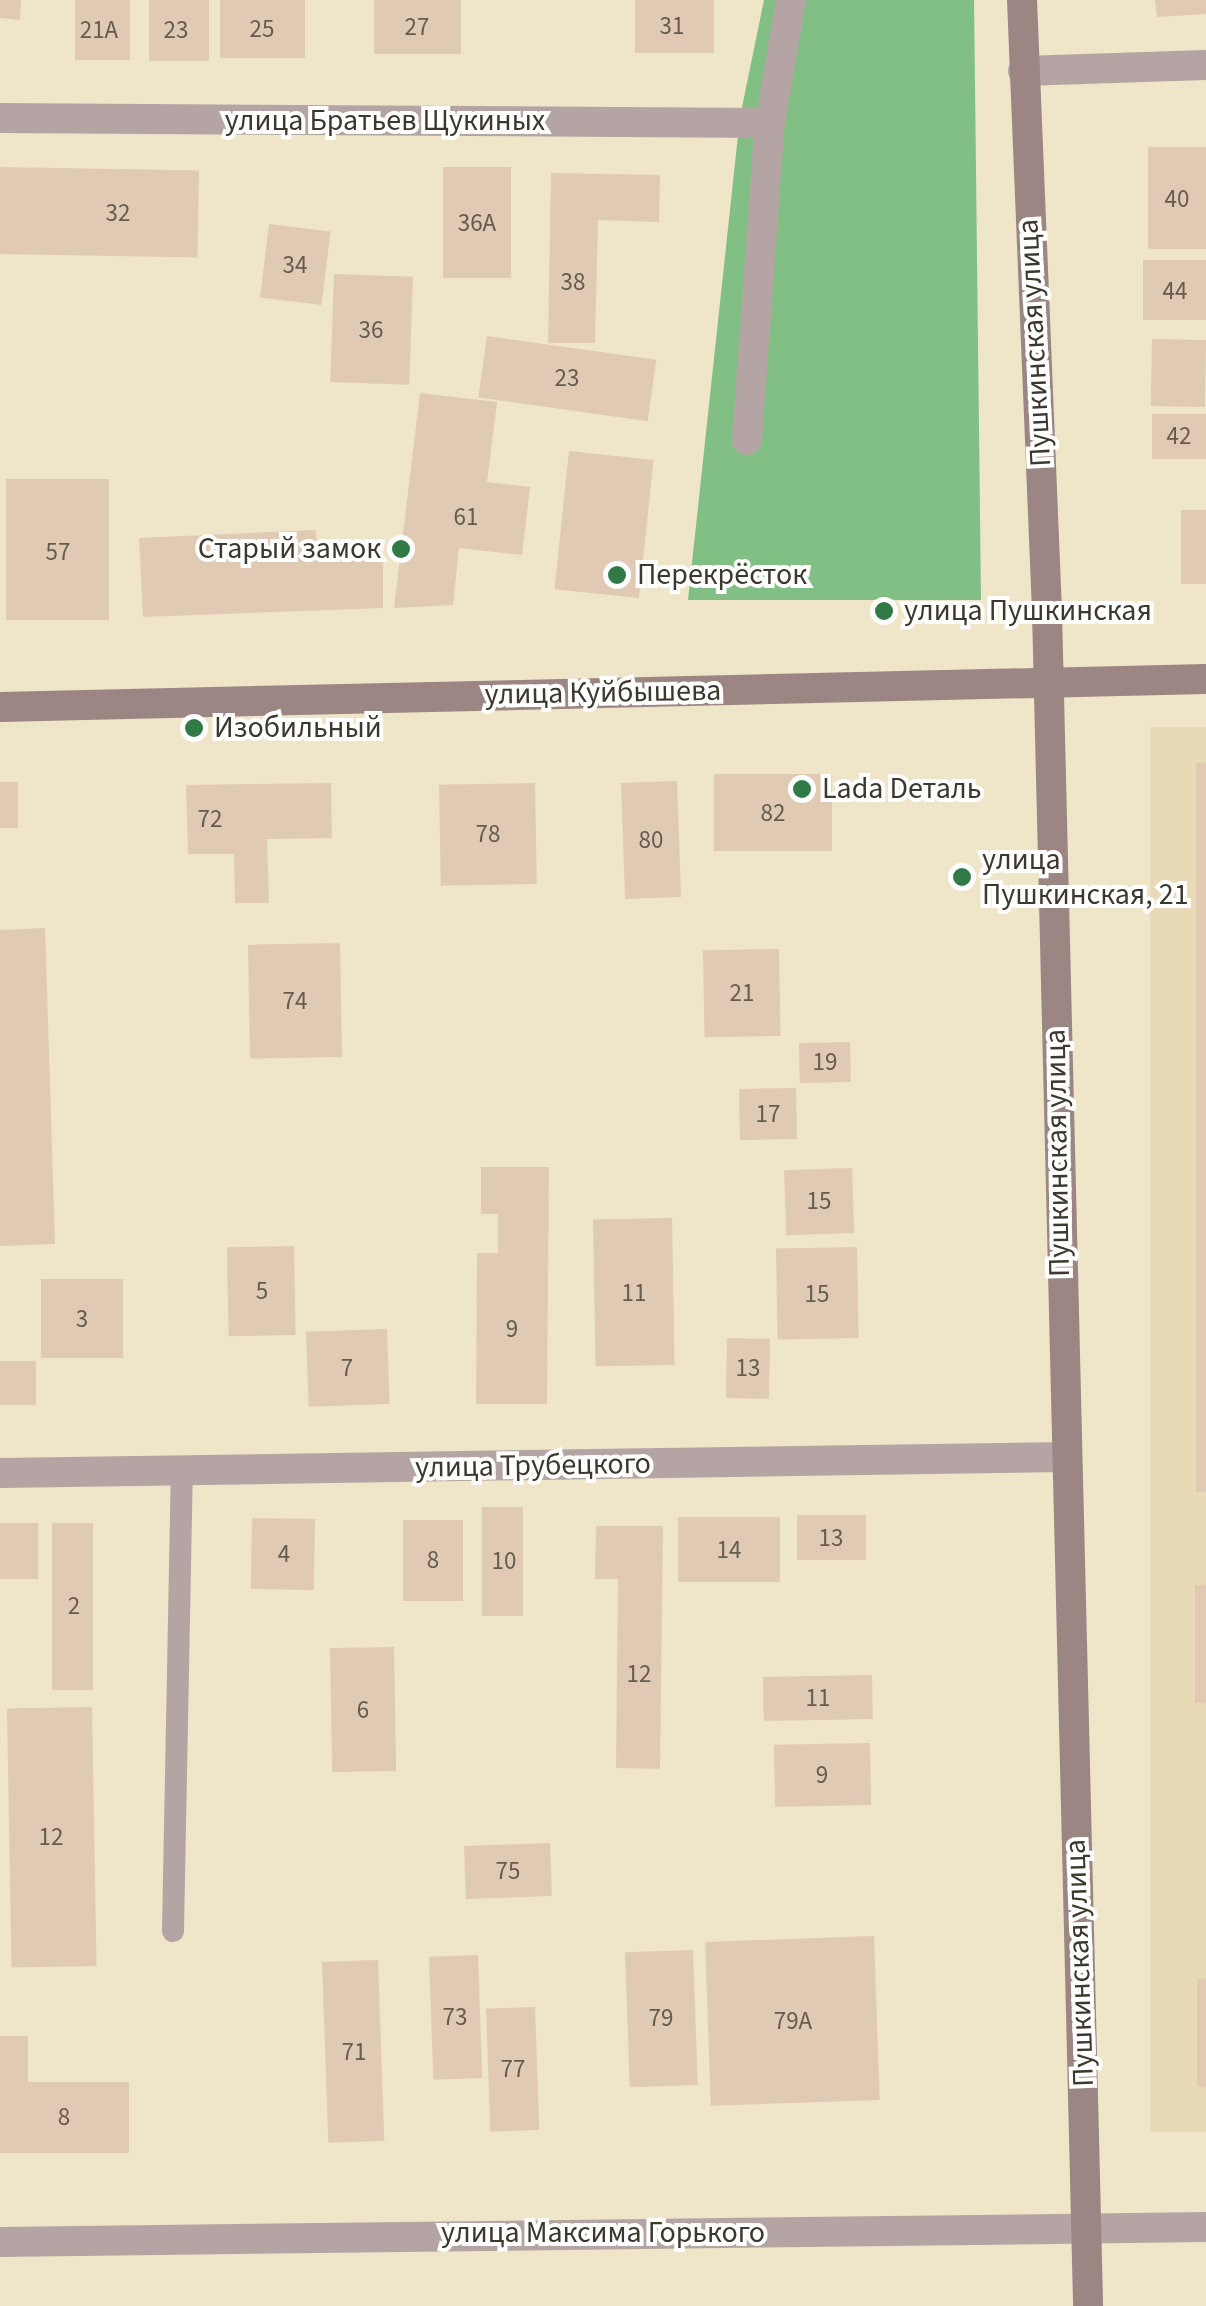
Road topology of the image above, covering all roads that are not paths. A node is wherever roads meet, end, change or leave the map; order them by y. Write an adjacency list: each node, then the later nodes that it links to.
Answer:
1 (791, 0): 6 (street)
2 (1022, 0): 4 (street, Пушкинская улица)
3 (1206, 65): 4 (street)
4 (1022, 71): 9 (street, Пушкинская улица)
5 (0, 118): 6 (street, улица Братьев Щукиных)
6 (770, 123): 7 (street)
7 (746, 440)
8 (1206, 678): 9 (street, улица Куйбышева)
9 (1048, 682): 10 (street, улица Куйбышева); 11 (street, Пушкинская улица)
10 (0, 707)
11 (1066, 1458): 12 (street, улица Трубецкого); 16 (street, Пушкинская улица)
12 (182, 1470): 13 (street, улица Трубецкого); 14 (lane)
13 (0, 1473)
14 (174, 1931)
15 (1206, 2227): 16 (street, улица Максима Горького)
16 (1087, 2230): 17 (street, улица Максима Горького); 18 (street, Пушкинская улица)
17 (0, 2242)
18 (1088, 2306)

